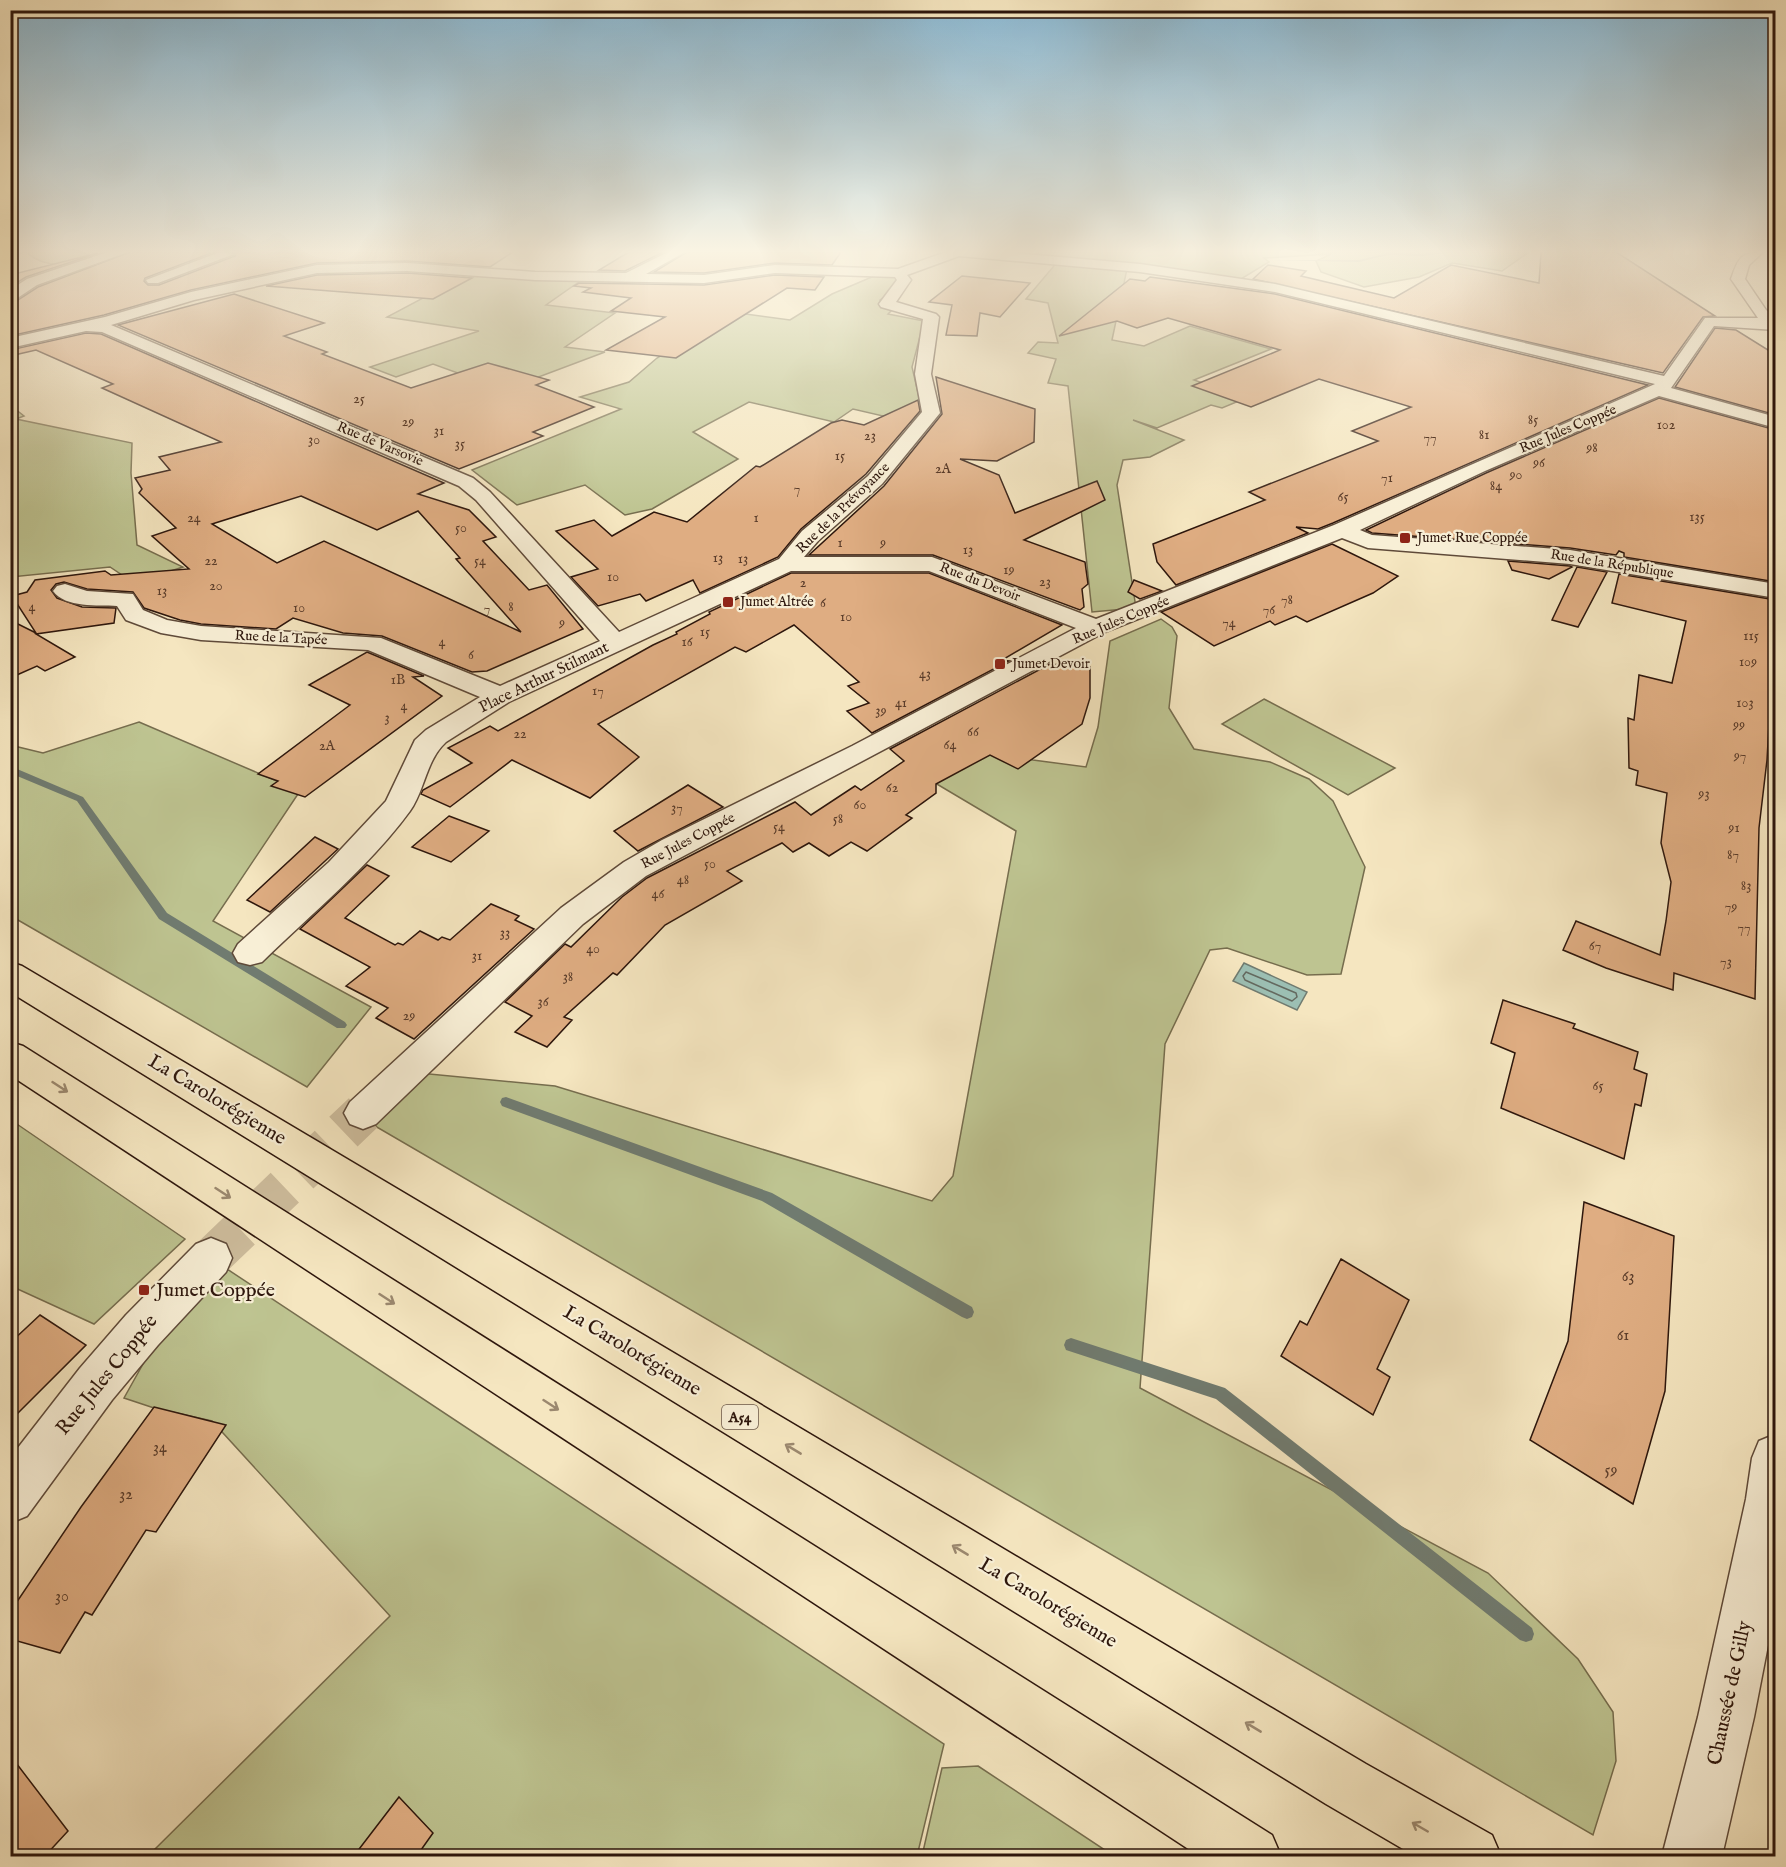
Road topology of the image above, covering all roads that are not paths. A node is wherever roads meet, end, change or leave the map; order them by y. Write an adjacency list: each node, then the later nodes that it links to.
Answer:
1 (28, 339): 6 (street)
2 (131, 339): 14 (street, Rue de Varsovie)
3 (928, 339): 10 (street, Rue de la Prévoyance)
4 (1477, 339): 7 (street)
5 (1697, 339): 7 (street)
6 (10, 343)
7 (1663, 386): 8 (street); 9 (street, Rue Jules Coppée)
8 (1776, 423)
9 (1342, 530): 12 (street, Rue de la République); 13 (street, Rue Jules Coppée)
10 (787, 564): 13 (street, Rue du Devoir); 14 (street, Place Arthur Stilmant)
11 (65, 591): 15 (street, Rue de la Tapée)
12 (1776, 591)
13 (1096, 627): 19 (street, Rue Jules Coppée)
14 (615, 643): 15 (street, Place Arthur Stilmant)
15 (500, 696): 16 (street, Place Arthur Stilmant)
16 (250, 953)
17 (10, 975): 24 (highway, La Carolorégienne / A54, one-way to 17)
18 (10, 1056): 23 (highway, one-way to 23)
19 (363, 1113)
20 (211, 1258): 22 (street, Rue Jules Coppée)
21 (1776, 1458): 25 (street, Chaussée de Gilly)
22 (10, 1499)
23 (1251, 1857)
24 (1471, 1857)
25 (1692, 1857)

